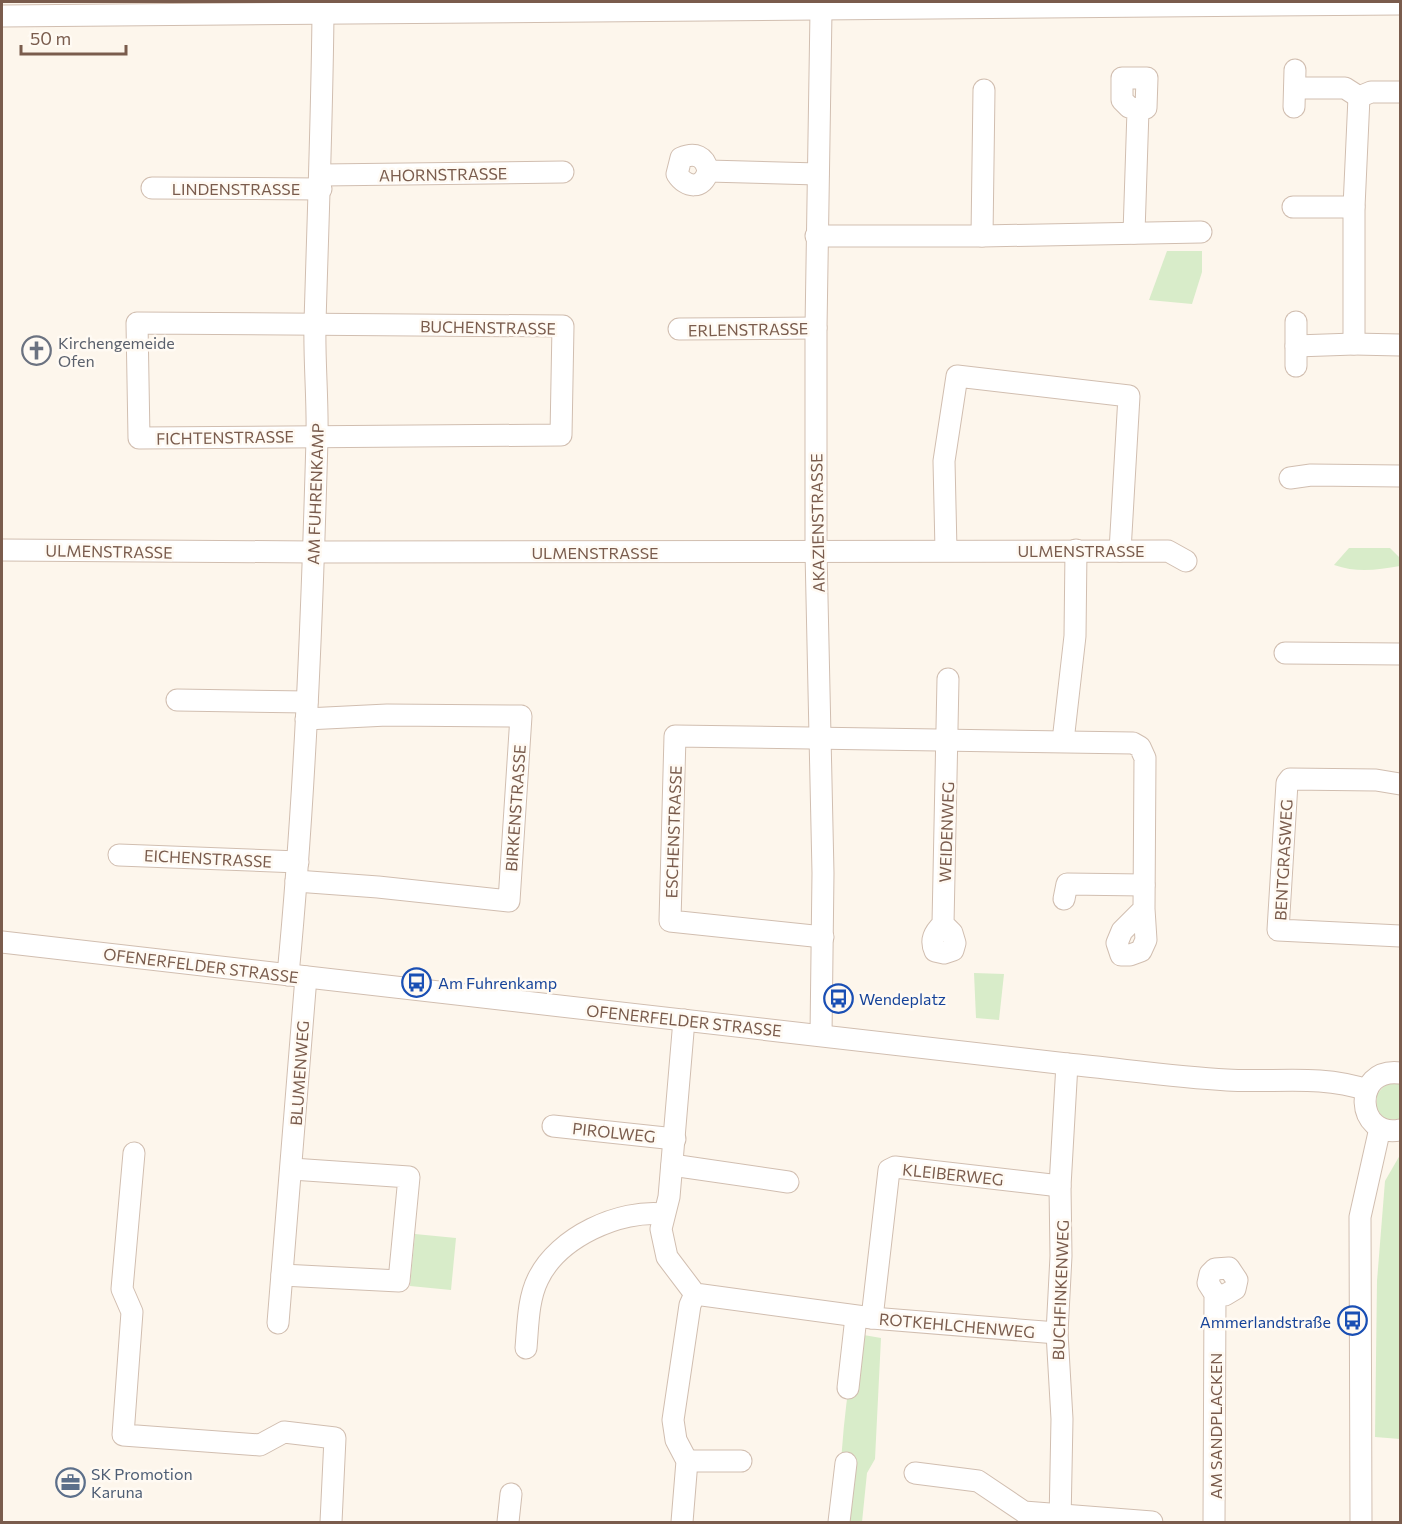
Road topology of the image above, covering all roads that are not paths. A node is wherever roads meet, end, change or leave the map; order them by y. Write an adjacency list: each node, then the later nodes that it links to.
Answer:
1 (1401, 4): 4 (street)
2 (410, 7): 4 (street); 5 (street)
3 (63, 9): 5 (street); 6 (street)
4 (821, 11): 14 (street, AKAZIENSTRASSE)
5 (323, 13): 15 (street, AM FUHRENKAMP)
6 (2, 16)
7 (1295, 88): 10 (street)
8 (984, 90): 22 (street)
9 (1401, 92): 10 (street)
10 (1359, 97): 17 (street)
11 (1138, 110): 20 (street)
12 (708, 171): 14 (street)
13 (564, 172): 15 (street, AHORNSTRASSE)
14 (818, 174): 21 (street, AKAZIENSTRASSE)
15 (322, 182): 16 (street, LINDENSTRASSE); 24 (street, AM FUHRENKAMP)
16 (152, 188)
17 (1354, 207): 18 (street); 27 (street)
18 (1293, 208)
19 (1201, 232): 20 (street)
20 (1134, 233): 22 (street)
21 (816, 236): 22 (street); 25 (street, AKAZIENSTRASSE)
22 (982, 236)
23 (1296, 322): 27 (street)
24 (315, 325): 29 (street, AM FUHRENKAMP); 29 (street, FICHTENSTRASSE); 29 (street, BUCHENSTRASSE)
25 (816, 328): 26 (street, ERLENSTRASSE); 37 (street, AKAZIENSTRASSE)
26 (679, 329)
27 (1354, 344): 28 (street)
28 (1401, 345)
29 (317, 435): 36 (street, AM FUHRENKAMP)
30 (1401, 476): 31 (street)
31 (1290, 478)
32 (2, 550): 36 (street, ULMENSTRASSE)
33 (946, 550): 34 (street, ULMENSTRASSE); 35 (street); 37 (street, ULMENSTRASSE)
34 (1076, 550): 35 (street, ULMENSTRASSE); 46 (street)
35 (1120, 551): 38 (street, ULMENSTRASSE)
36 (313, 552): 37 (street, ULMENSTRASSE); 43 (street, AM FUHRENKAMP)
37 (816, 552): 44 (street, AKAZIENSTRASSE)
38 (1186, 561)
39 (1285, 653): 40 (street)
40 (1401, 654)
41 (948, 679): 45 (street, WEIDENWEG)
42 (177, 700): 43 (street)
43 (307, 711): 49 (street, AM FUHRENKAMP); 49 (street, BIRKENSTRASSE)
44 (822, 739): 45 (street); 55 (street, AKAZIENSTRASSE); 55 (street, ESCHENSTRASSE)
45 (948, 739): 46 (street); 53 (street, WEIDENWEG)
46 (1064, 741): 50 (street)
47 (1401, 784): 54 (street, BENTGRASWEG)
48 (119, 855): 49 (street, EICHENSTRASSE)
49 (297, 872): 57 (street, AM FUHRENKAMP)
50 (1144, 885): 51 (street); 52 (street)
51 (1064, 899)
52 (1144, 909)
53 (943, 924)
54 (1401, 936)
55 (823, 937): 59 (street, AKAZIENSTRASSE)
56 (2, 942): 57 (street, OFENERFELDER STRASSE)
57 (297, 976): 58 (street, OFENERFELDER STRASSE); 68 (street, BLUMENWEG)
58 (684, 1020): 59 (street, OFENERFELDER STRASSE); 65 (street)
59 (821, 1035): 60 (street, OFENERFELDER STRASSE)
60 (1067, 1064): 62 (street, OFENERFELDER STRASSE); 70 (street, BUCHFINKENWEG)
61 (1400, 1072): 62 (street)
62 (1367, 1090): 64 (street)
63 (553, 1126): 65 (street, PIROLWEG)
64 (1390, 1129): 92 (street)
65 (675, 1139): 67 (street)
66 (134, 1153): 86 (street)
67 (672, 1165): 69 (street); 71 (street)
68 (292, 1168): 72 (street, BLUMENWEG); 72 (street)
69 (788, 1182)
70 (1060, 1186): 75 (street, KLEIBERWEG); 77 (street, BUCHFINKENWEG)
71 (664, 1214): 73 (street); 78 (street)
72 (282, 1275): 76 (street, BLUMENWEG)
73 (695, 1294): 75 (street, ROTKEHLCHENWEG); 80 (street)
74 (1215, 1294): 91 (street, AM SANDPLACKEN)
75 (864, 1318): 77 (street, ROTKEHLCHENWEG); 79 (street, ROTKEHLCHENWEG)
76 (278, 1323)
77 (1057, 1333): 85 (street, BUCHFINKENWEG)
78 (526, 1347)
79 (848, 1388)
80 (687, 1461): 81 (street); 88 (street)
81 (741, 1461)
82 (846, 1463): 89 (street)
83 (915, 1473): 85 (street)
84 (511, 1494): 87 (street)
85 (1060, 1519): 90 (street)
86 (331, 1522)
87 (508, 1522)
88 (682, 1522)
89 (839, 1522)
90 (1152, 1522)
91 (1214, 1522)
92 (1361, 1522)

